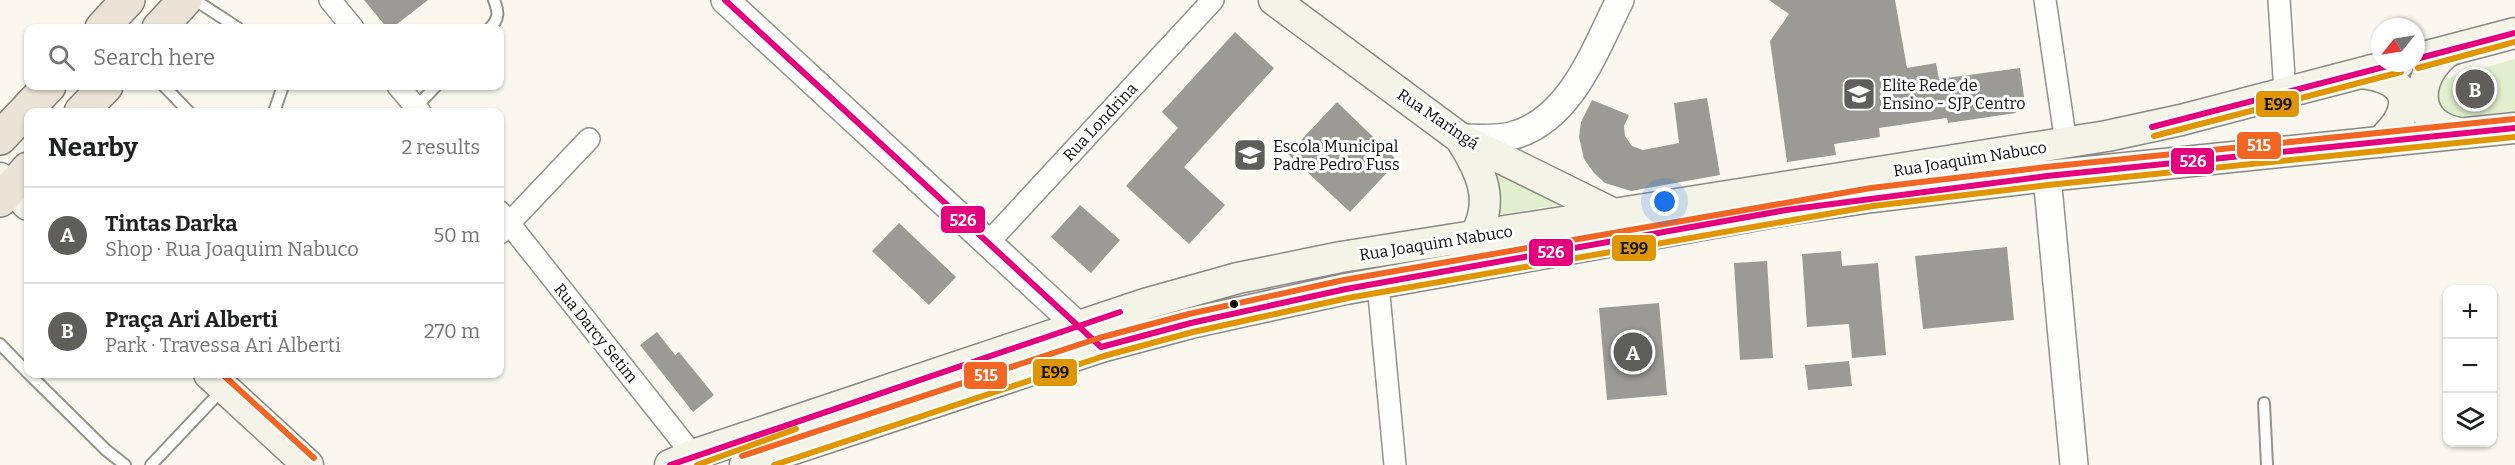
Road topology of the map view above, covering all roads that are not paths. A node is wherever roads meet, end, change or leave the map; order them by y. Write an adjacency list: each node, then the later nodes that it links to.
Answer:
1 (128, 0): 12 (highway)
2 (185, 0): 13 (highway)
3 (195, 0): 14 (lane)
4 (330, 0): 15 (street)
5 (494, 0): 16 (lane)
6 (725, 0): 48 (street)
7 (1213, 0): 48 (street, Rua Londrina)
8 (1274, 0): 39 (main road, Rua Maringá)
9 (1620, 0): 39 (street)
10 (2045, 0): 42 (street)
11 (2278, 0): 28 (street)
12 (106, 24)
13 (163, 24)
14 (232, 24)
15 (350, 24)
16 (494, 24)
17 (2515, 33): 18 (main road)
18 (2450, 50): 19 (main road); 37 (main road)
19 (2425, 57)
20 (2371, 70): 21 (main road, Rua Joaquim Nabuco)
21 (2361, 73): 28 (main road, Rua Joaquim Nabuco); 41 (main road)
22 (45, 90): 29 (highway)
23 (102, 90): 30 (highway)
24 (168, 90): 31 (lane)
25 (282, 90): 32 (lane)
26 (401, 90): 33 (street)
27 (433, 90): 34 (lane)
28 (2285, 93): 42 (main road, Rua Joaquim Nabuco)
29 (28, 108)
30 (85, 108)
31 (185, 108)
32 (275, 108)
33 (416, 108)
34 (420, 108)
35 (24, 113): 38 (highway)
36 (2515, 128): 37 (main road, Rua Joaquim Nabuco)
37 (2460, 133): 41 (main road, Rua Joaquim Nabuco)
38 (0, 138)
39 (1460, 138): 44 (main road, Rua Maringá); 47 (main road)
40 (589, 139): 45 (street)
41 (2380, 142): 43 (main road, Rua Joaquim Nabuco)
42 (2066, 143): 44 (main road, Rua Joaquim Nabuco)
43 (2047, 176): 49 (main road, Rua Joaquim Nabuco); 64 (street)
44 (1616, 215): 47 (main road, Rua Joaquim Nabuco)
45 (504, 222)
46 (504, 224): 58 (street, Rua Darcy Setim)
47 (1476, 236): 49 (main road); 51 (main road, Rua Joaquim Nabuco)
48 (988, 243): 51 (street)
49 (1437, 273): 50 (main road, Rua Joaquim Nabuco)
50 (1378, 284): 53 (main road, Rua Joaquim Nabuco); 63 (street)
51 (1077, 325): 53 (main road); 58 (main road, Rua Joaquim Nabuco)
52 (0, 344): 54 (lane)
53 (1101, 347): 62 (main road, Rua Joaquim Nabuco)
54 (24, 368)
55 (34, 378): 59 (lane)
56 (217, 381): 60 (lane); 61 (main road)
57 (2264, 403): 65 (lane)
58 (682, 460)
59 (125, 465)
60 (151, 465)
61 (308, 465)
62 (745, 465)
63 (1395, 465)
64 (2074, 465)
65 (2267, 465)

